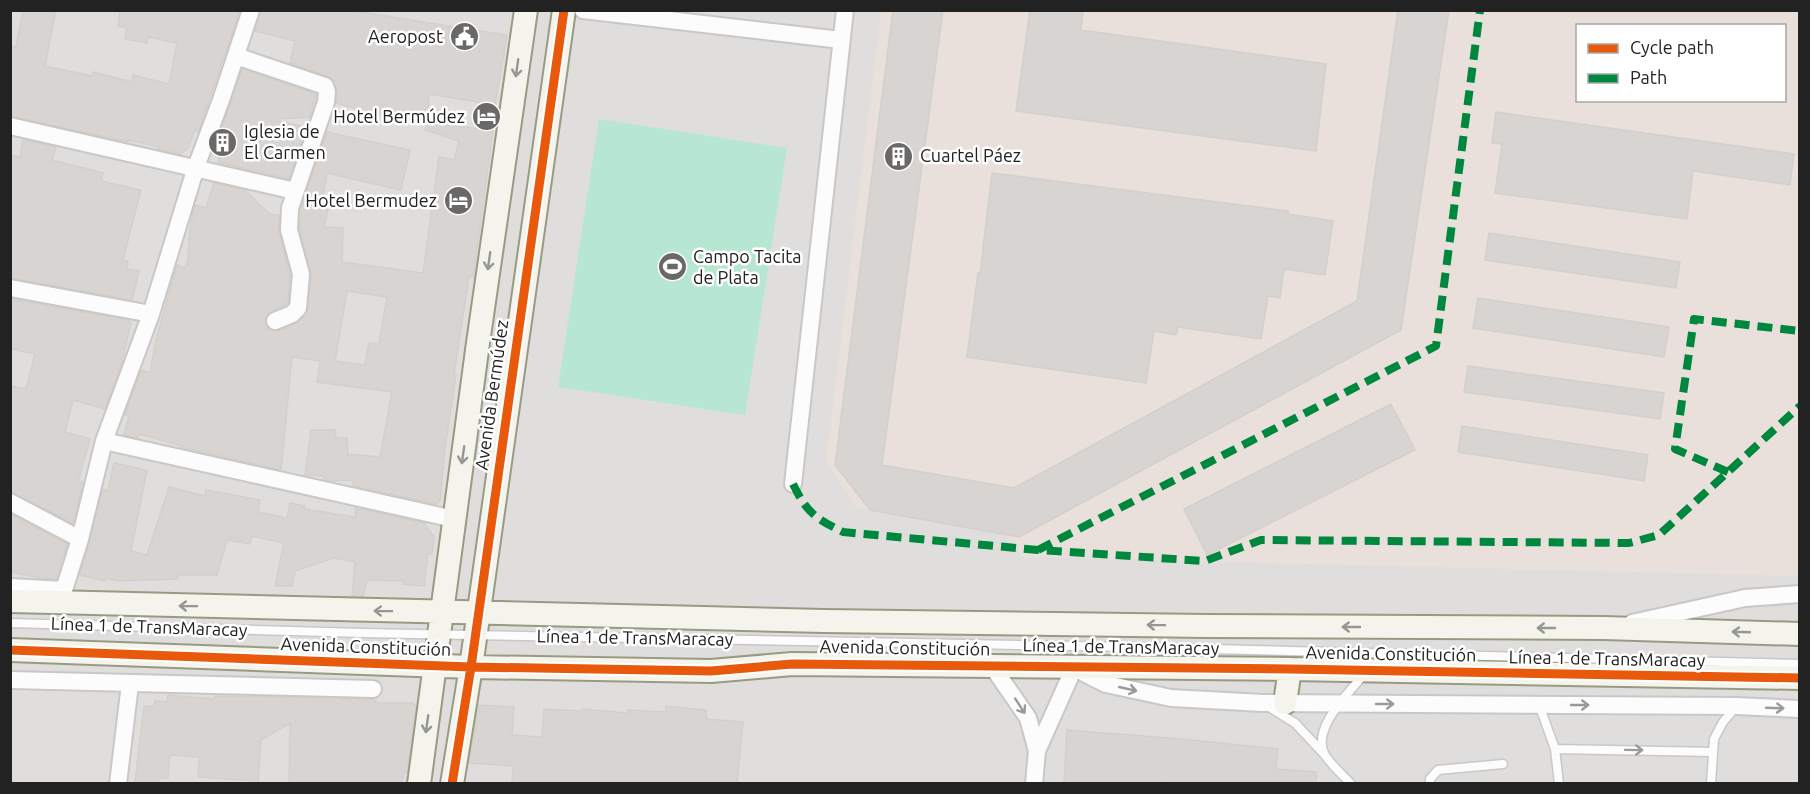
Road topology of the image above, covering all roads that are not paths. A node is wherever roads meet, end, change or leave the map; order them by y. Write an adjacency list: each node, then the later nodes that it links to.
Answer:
1 (251, 10): 7 (street)
2 (526, 10): 17 (street, Avenida Bermúdez, one-way to 17)
3 (564, 10): 22 (street, Avenida Bermúdez)
4 (583, 10): 6 (street)
5 (845, 10): 6 (street)
6 (841, 40): 15 (street)
7 (236, 56): 9 (street); 10 (street)
8 (10, 126): 9 (street)
9 (195, 167): 10 (street); 12 (street)
10 (295, 190): 13 (street)
11 (10, 288): 12 (street)
12 (151, 314): 14 (street)
13 (275, 321)
14 (104, 441): 17 (street); 18 (street)
15 (793, 484)
16 (10, 502): 18 (street)
17 (454, 519): 23 (street, Avenida Bermúdez)
18 (80, 539): 19 (street)
19 (10, 587)
20 (1800, 594): 25 (street)
21 (10, 601): 23 (street, Avenida Constitución, one-way to 21)
22 (478, 612): 23 (street, Avenida Constitución); 25 (street, Avenida Constitución, one-way to 22); 27 (street, Avenida Bermúdez)
23 (440, 623): 24 (lane, Línea 1 de TransMaracay); 27 (lane, Línea 1 de TransMaracay); 30 (street, Avenida Bermúdez)
24 (10, 624)
25 (1604, 628): 26 (street, Avenida Constitución, one-way to 25)
26 (1800, 634)
27 (475, 635): 29 (lane, Línea 1 de TransMaracay); 32 (street, Avenida Bermúdez)
28 (10, 650): 30 (street, Avenida Constitución)
29 (1800, 664)
30 (435, 666): 32 (street, Avenida Constitución); 51 (street, Avenida Bermúdez, one-way to 51)
31 (992, 666): 32 (street, Avenida Constitución); 33 (street, Avenida Constitución); 46 (street, one-way to 46)
32 (471, 667): 52 (street, Avenida Bermúdez)
33 (1074, 668): 34 (street, Avenida Constitución); 40 (street, one-way to 40); 46 (street)
34 (1290, 669): 35 (street, Avenida Constitución); 40 (street)
35 (1367, 670): 36 (street, Avenida Constitución); 41 (lane)
36 (1800, 678)
37 (10, 680): 38 (street)
38 (130, 684): 39 (street); 50 (street)
39 (373, 689)
40 (1274, 703): 41 (street); 48 (lane)
41 (1340, 704): 42 (street, one-way to 42); 48 (lane)
42 (1532, 704): 43 (street, one-way to 43); 45 (lane)
43 (1736, 706): 44 (street, one-way to 44); 47 (lane)
44 (1800, 709)
45 (1555, 749): 47 (lane, one-way to 47); 56 (lane)
46 (1036, 751): 53 (street)
47 (1713, 752): 57 (lane)
48 (1324, 754): 54 (lane)
49 (1503, 764): 55 (lane)
50 (118, 783)
51 (419, 783)
52 (452, 783)
53 (1034, 783)
54 (1351, 783)
55 (1430, 783)
56 (1559, 783)
57 (1711, 783)

